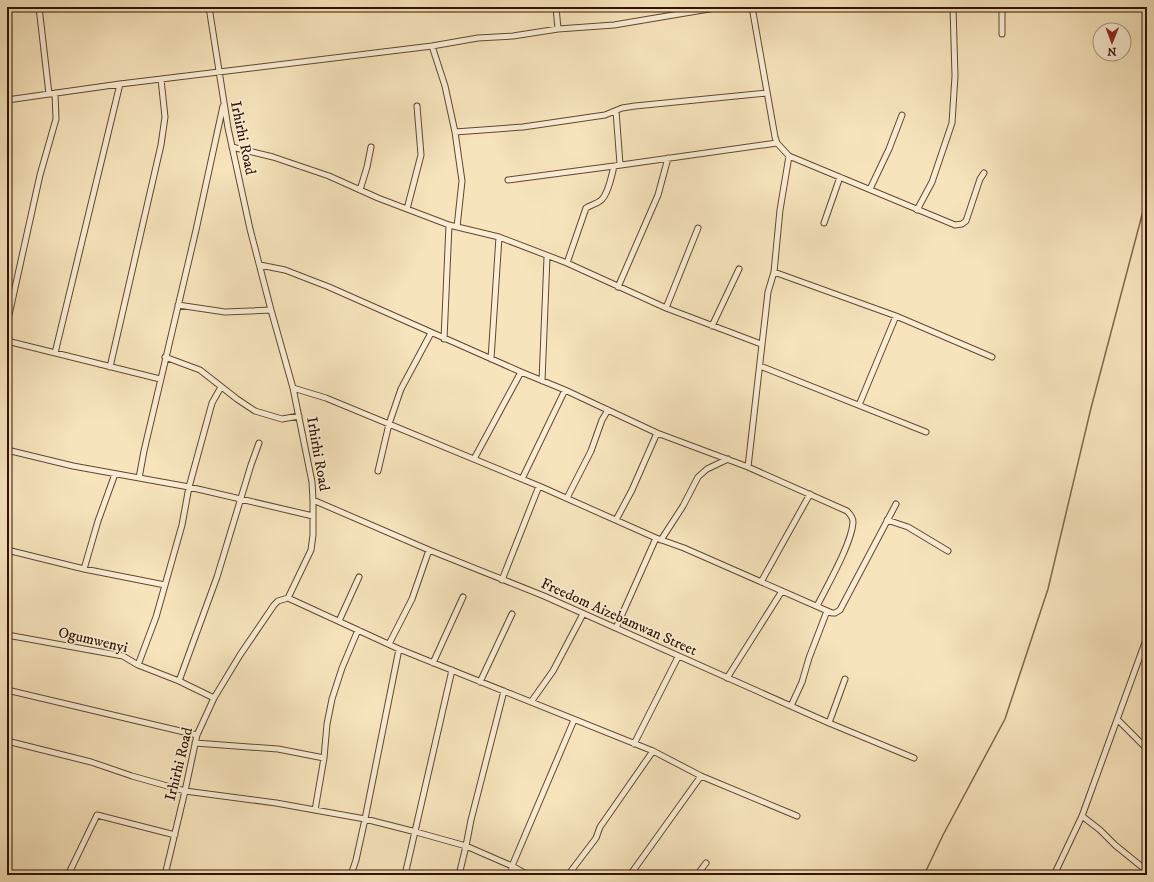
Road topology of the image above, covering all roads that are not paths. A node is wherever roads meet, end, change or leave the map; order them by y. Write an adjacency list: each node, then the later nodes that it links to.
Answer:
1 (39, 7): 16 (street)
2 (209, 7): 11 (street, Irhirhi Road)
3 (556, 7): 8 (street)
4 (752, 7): 7 (street); 15 (street)
5 (952, 7): 36 (street)
6 (1002, 7): 9 (street)
7 (703, 9): 8 (street)
8 (558, 29): 10 (street)
9 (1002, 34)
10 (432, 46): 11 (street); 22 (street)
11 (219, 71): 12 (street); 18 (street, Irhirhi Road)
12 (161, 79): 13 (street); 62 (street)
13 (120, 84): 14 (street); 58 (street)
14 (55, 93): 16 (street); 52 (street)
15 (767, 93): 20 (street); 23 (street)
16 (49, 94): 17 (street)
17 (7, 100)
18 (223, 103): 24 (street, Irhirhi Road); 48 (street)
19 (416, 106): 35 (street)
20 (616, 111): 22 (street); 28 (street)
21 (902, 115): 33 (street)
22 (455, 132): 39 (street)
23 (777, 143): 26 (street); 27 (street)
24 (232, 147): 34 (street); 44 (street, Irhirhi Road)
25 (371, 147): 34 (street)
26 (789, 156): 31 (street); 46 (street)
27 (668, 158): 28 (street); 47 (street)
28 (620, 164): 29 (street)
29 (614, 166): 32 (street); 43 (street)
30 (984, 173): 36 (street)
31 (840, 177): 33 (street); 37 (street)
32 (508, 180)
33 (870, 189): 36 (street)
34 (360, 190): 35 (street)
35 (407, 209): 38 (street)
36 (917, 210)
37 (824, 223)
38 (449, 225): 39 (street); 55 (street)
39 (457, 227): 41 (street)
40 (698, 228): 49 (street)
41 (499, 237): 42 (street); 61 (street)
42 (547, 257): 43 (street); 66 (street)
43 (567, 263): 47 (street)
44 (260, 265): 50 (street, Irhirhi Road); 54 (street)
45 (739, 269): 53 (street)
46 (774, 272): 51 (street); 57 (street)
47 (618, 287): 49 (street)
48 (178, 305): 50 (street); 59 (street)
49 (666, 308): 53 (street)
50 (271, 310): 68 (street, Irhirhi Road)
51 (896, 316): 60 (street); 70 (street)
52 (7, 324)
53 (712, 326): 57 (street)
54 (431, 333): 55 (street); 73 (street)
55 (444, 339): 61 (street)
56 (7, 341): 58 (street)
57 (761, 344): 63 (street)
58 (55, 353): 62 (street)
59 (165, 357): 65 (street); 67 (street)
60 (992, 357)
61 (491, 359): 64 (street)
62 (110, 366): 65 (street)
63 (760, 366): 70 (street); 80 (street)
64 (521, 372): 66 (street); 78 (street)
65 (160, 379): 83 (street)
66 (542, 381): 69 (street)
67 (221, 386): 72 (street); 86 (street)
68 (293, 388): 72 (street, Irhirhi Road); 73 (street)
69 (565, 390): 71 (street); 84 (street)
70 (859, 405): 75 (street)
71 (608, 410): 74 (street); 88 (street)
72 (299, 416): 90 (street, Irhirhi Road)
73 (389, 424): 78 (street); 81 (street)
74 (657, 432): 79 (street); 93 (street)
75 (926, 432)
76 (259, 443): 89 (street)
77 (7, 450): 82 (street)
78 (474, 459): 84 (street)
79 (728, 459): 80 (street); 95 (street)
80 (748, 467): 87 (street)
81 (378, 471)
82 (115, 474): 83 (street); 99 (street)
83 (139, 478): 86 (street)
84 (522, 479): 85 (street)
85 (539, 486): 88 (street); 101 (street)
86 (189, 487): 89 (street); 103 (street)
87 (810, 494): 102 (street); 107 (street)
88 (567, 498): 93 (street)
89 (241, 499): 92 (street); 124 (street)
90 (314, 500): 92 (street, Irhirhi Road); 97 (street, Freedom Aizebamwan Street)
91 (896, 504): 94 (street)
92 (313, 516): 106 (street, Irhirhi Road)
93 (616, 520): 95 (street)
94 (887, 520): 98 (street); 108 (street)
95 (659, 539): 102 (street); 112 (street)
96 (7, 550): 99 (street)
97 (429, 550): 101 (street, Freedom Aizebamwan Street); 116 (street)
98 (948, 551)
99 (84, 569): 103 (street)
100 (359, 577): 111 (street)
101 (502, 580): 110 (street, Freedom Aizebamwan Street)
102 (762, 582): 104 (street)
103 (165, 585): 120 (street)
104 (782, 591): 107 (street); 122 (street)
105 (463, 597): 119 (street)
106 (288, 598): 111 (street); 128 (street, Irhirhi Road)
107 (817, 606): 108 (street)
108 (827, 611): 130 (street)
109 (512, 614): 125 (street)
110 (583, 614): 112 (street, Freedom Aizebamwan Street); 129 (street)
111 (339, 621): 113 (street)
112 (616, 628): 118 (street, Freedom Aizebamwan Street)
113 (358, 630): 116 (street); 140 (street)
114 (7, 634): 120 (street, Ogumwenyi)
115 (1147, 637): 132 (street)
116 (389, 644): 117 (street)
117 (399, 649): 119 (street); 147 (street)
118 (678, 656): 122 (street, Freedom Aizebamwan Street); 137 (street)
119 (433, 663): 121 (street)
120 (138, 665): 124 (street, Ogumwenyi)
121 (452, 670): 125 (street); 148 (street)
122 (727, 678): 130 (street, Freedom Aizebamwan Street)
123 (845, 679): 133 (street)
124 (179, 681): 128 (street, Ogumwenyi)
125 (480, 682): 127 (street)
126 (7, 690): 134 (street)
127 (504, 692): 129 (street); 150 (street)
128 (214, 698): 134 (street, Irhirhi Road)
129 (531, 702): 131 (street)
130 (791, 706): 133 (street, Freedom Aizebamwan Street)
131 (574, 720): 137 (street); 152 (street)
132 (1118, 720): 138 (street); 146 (street)
133 (829, 723): 141 (street, Freedom Aizebamwan Street)
134 (196, 735): 136 (street, Irhirhi Road)
135 (7, 741): 143 (street)
136 (195, 743): 140 (street); 143 (street, Irhirhi Road)
137 (634, 744): 139 (street)
138 (1147, 749)
139 (653, 751): 142 (street); 161 (street)
140 (324, 758): 144 (street)
141 (914, 758)
142 (702, 776): 145 (street); 162 (street)
143 (185, 791): 144 (street); 149 (street, Irhirhi Road)
144 (315, 810): 147 (street)
145 (797, 816)
146 (1082, 816): 153 (street); 164 (street)
147 (365, 819): 148 (street); 156 (street)
148 (416, 832): 150 (street); 157 (street)
149 (175, 834): 154 (street); 155 (street, Irhirhi Road)
150 (466, 846): 152 (street); 158 (street)
151 (706, 863): 163 (street)
152 (512, 866): 159 (street); 160 (street)
153 (1147, 871)
154 (68, 875)
155 (165, 875)
156 (351, 875)
157 (405, 875)
158 (459, 875)
159 (511, 875)
160 (528, 875)
161 (568, 875)
162 (630, 875)
163 (697, 875)
164 (1054, 875)

